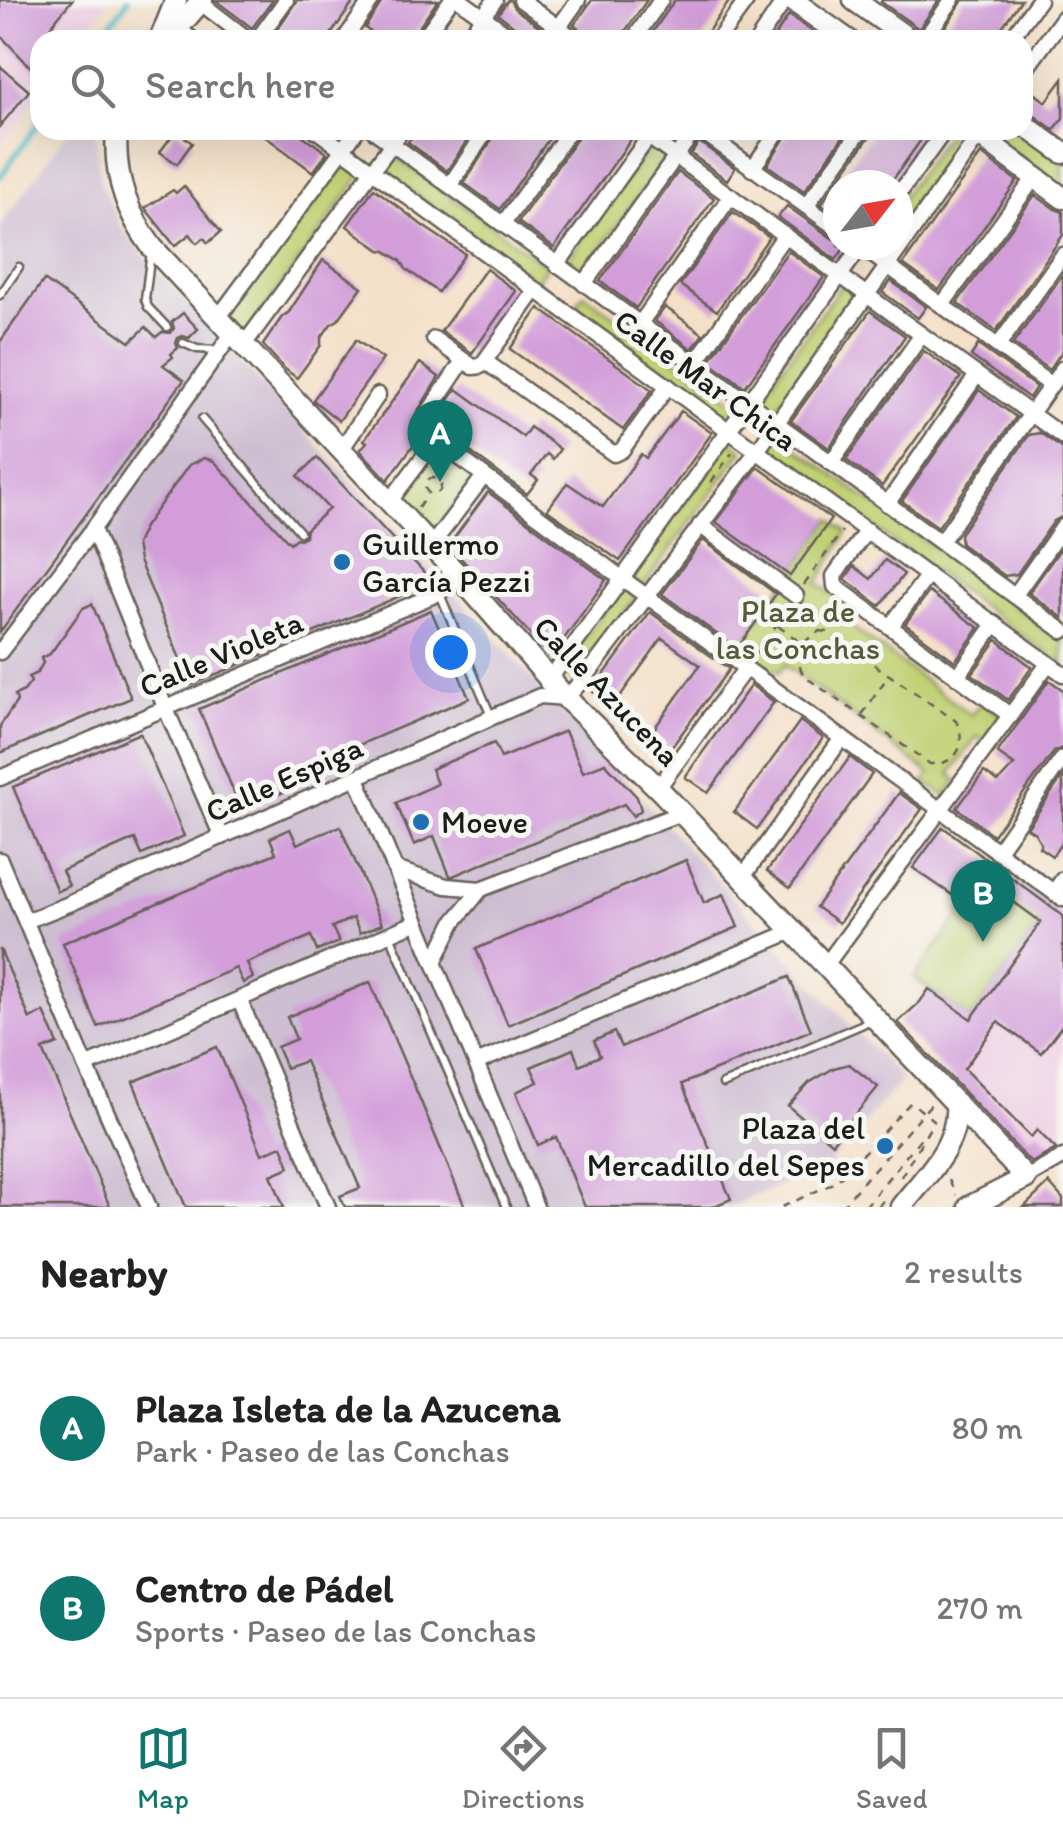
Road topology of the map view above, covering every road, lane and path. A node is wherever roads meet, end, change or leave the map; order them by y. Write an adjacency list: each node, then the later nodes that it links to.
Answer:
1 (176, 0): 19 (street)
2 (286, 0): 22 (street)
3 (372, 0): 23 (street)
4 (451, 0): 24 (street)
5 (460, 0): 16 (street)
6 (495, 0): 16 (street)
7 (520, 0): 18 (street)
8 (578, 0): 18 (street)
9 (661, 0): 28 (street)
10 (747, 0): 29 (street)
11 (788, 0): 30 (street); 31 (street)
12 (952, 0): 33 (street)
13 (1039, 0): 34 (street)
14 (200, 1): 20 (street); 21 (street)
15 (863, 2): 32 (street)
16 (482, 16): 25 (street); 26 (street)
17 (1063, 18): 35 (street)
18 (558, 27): 27 (street)
19 (172, 30)
20 (175, 30)
21 (236, 30)
22 (264, 30)
23 (351, 30)
24 (429, 30)
25 (473, 30)
26 (501, 30)
27 (562, 30)
28 (640, 30)
29 (725, 30)
30 (766, 30)
31 (831, 30)
32 (898, 30)
33 (931, 30)
34 (1017, 30)
35 (1033, 59)
36 (1033, 130): 54 (street)
37 (117, 140): 68 (street, Calle Azucena)
38 (330, 140): 55 (street, Calle Mar Chica)
39 (350, 140): 55 (street)
40 (386, 140): 53 (street, Calle Mar Chica)
41 (395, 140): 53 (street)
42 (480, 140): 61 (street)
43 (563, 140): 66 (street)
44 (642, 140): 72 (street)
45 (656, 140): 56 (street)
46 (689, 140): 56 (street)
47 (711, 140): 57 (street)
48 (772, 140): 57 (street)
49 (854, 140): 64 (street)
50 (939, 140): 59 (street)
51 (973, 140): 73 (street)
52 (988, 140): 60 (street)
53 (392, 144): 58 (street); 61 (street, Calle Mar Chica)
54 (1060, 146)
55 (343, 150): 58 (street, Calle Mar Chica); 84 (street)
56 (676, 157): 62 (street); 76 (street)
57 (752, 169): 64 (street)
58 (372, 172): 77 (street, Calle Mar Chica); 84 (street)
59 (913, 175)
60 (1035, 177): 63 (street); 80 (street)
61 (450, 184): 66 (street, Calle Mar Chica)
62 (731, 196): 67 (street); 81 (street)
63 (1063, 198)
64 (806, 206): 65 (street)
65 (823, 218)
66 (502, 224): 72 (street, Calle Mar Chica)
67 (785, 235): 75 (street); 90 (street)
68 (152, 247): 82 (lane); 84 (street, Calle Azucena)
69 (1063, 255): 87 (street)
70 (851, 260): 75 (street)
71 (882, 260): 73 (street)
72 (557, 265): 76 (street, Calle Mar Chica)
73 (889, 265): 79 (street); 80 (street)
74 (19, 267): 78 (lane)
75 (841, 276): 79 (street); 96 (street)
76 (584, 284): 81 (street, Calle Mar Chica)
77 (536, 291): 89 (street); 94 (street, Calle Mar Chica)
78 (0, 294)
79 (867, 295): 83 (street); 100 (street)
80 (942, 305): 87 (street)
81 (639, 325): 90 (street, Calle Mar Chica)
82 (167, 327)
83 (921, 336): 92 (street); 106 (street)
84 (228, 337): 86 (lane); 103 (street, Calle Azucena); 115 (street)
85 (434, 340): 88 (street)
86 (184, 342)
87 (998, 346): 93 (street)
88 (464, 361): 89 (street); 98 (street)
89 (486, 362): 94 (street)
90 (695, 363): 96 (street, Calle Mar Chica)
91 (1063, 368): 93 (street)
92 (977, 374): 97 (street); 111 (street)
93 (1051, 385): 97 (street)
94 (668, 386): 101 (street, Calle Mar Chica)
95 (378, 396): 103 (street)
96 (748, 402): 100 (street, Calle Mar Chica); 101 (street)
97 (1031, 414): 102 (street); 118 (street)
98 (426, 416)
99 (202, 419): 117 (lane)
100 (776, 424): 104 (street); 106 (street, Calle Mar Chica)
101 (730, 430): 104 (street, Calle Mar Chica); 122 (street)
102 (1063, 436)
103 (341, 450): 110 (street, Calle Azucena)
104 (757, 450): 113 (street); 116 (street, Calle Mar Chica)
105 (449, 462): 108 (path)
106 (831, 463): 111 (street, Calle Mar Chica)
107 (484, 476): 110 (street); 119 (street); 122 (street)
108 (437, 479): 109 (path); 109 (path)
109 (428, 492): 112 (path)
110 (390, 501): 119 (street, Calle Azucena)
111 (886, 504): 118 (street, Calle Mar Chica)
112 (417, 508)
113 (700, 525): 125 (street); 126 (street)
114 (1063, 526): 124 (street)
115 (92, 528): 132 (street); 140 (street)
116 (867, 530): 120 (street, Calle Mar Chica); 129 (street)
117 (300, 532)
118 (941, 542): 124 (street, Calle Mar Chica)
119 (431, 546): 121 (street, Calle Azucena)
120 (928, 575): 127 (street, Calle Mar Chica); 129 (street)
121 (460, 576): 123 (street, Calle Violeta); 138 (street, Calle Azucena)
122 (623, 579): 125 (street); 138 (street)
123 (439, 592): 140 (street, Calle Violeta); 143 (lane)
124 (1015, 595): 130 (street, Calle Mar Chica)
125 (647, 596): 134 (street); 139 (street)
126 (796, 596)
127 (995, 624): 133 (street, Calle Mar Chica); 137 (street)
128 (777, 625): 131 (path)
129 (890, 626): 137 (street)
130 (1063, 631)
131 (804, 644): 136 (path); 141 (path)
132 (0, 652)
133 (1048, 664): 135 (street, Calle Mar Chica); 142 (street)
134 (746, 668): 144 (street); 148 (street)
135 (1063, 674)
136 (889, 675): 141 (path); 141 (path)
137 (957, 677): 142 (street)
138 (544, 687): 139 (street, Calle Azucena); 143 (street, Calle Espiga)
139 (566, 698): 148 (street, Calle Azucena)
140 (164, 706): 146 (street, Calle Violeta); 151 (street)
141 (861, 716)
142 (1011, 716): 149 (street)
143 (492, 718): 147 (street, Calle Espiga)
144 (842, 738): 149 (street); 155 (street)
145 (1063, 758): 152 (street)
146 (0, 778)
147 (357, 778): 151 (street, Calle Espiga); 154 (street)
148 (658, 788): 150 (street, Calle Azucena)
149 (942, 810): 152 (street); 164 (street)
150 (681, 813): 155 (street, Calle Azucena); 157 (street)
151 (222, 836): 159 (street, Calle Espiga)
152 (997, 852): 158 (street)
153 (0, 860): 159 (street)
154 (395, 869): 157 (street); 160 (street)
155 (742, 877): 161 (street, Calle Azucena)
156 (1063, 879): 158 (street)
157 (481, 889): 163 (street)
158 (1058, 896)
159 (26, 921): 168 (street)
160 (417, 922): 162 (street); 163 (street)
161 (793, 931): 164 (street, Calle Azucena); 167 (street)
162 (389, 934): 165 (street); 183 (lane)
163 (434, 962): 167 (street)
164 (825, 966): 166 (street, Calle Azucena)
165 (240, 1001): 168 (street); 182 (street)
166 (873, 1017): 169 (lane); 170 (street, Calle Azucena)
167 (476, 1063): 184 (street)
168 (86, 1066): 181 (street)
169 (724, 1084)
170 (950, 1096): 171 (path); 173 (street); 174 (street, Calle Azucena)
171 (925, 1112): 172 (path); 185 (path); 186 (path)
172 (929, 1130): 178 (path); 187 (path)
173 (954, 1134): 174 (street); 175 (street)
174 (994, 1142): 177 (street, Calle Azucena)
175 (942, 1154): 179 (street); 180 (path)
176 (1063, 1157): 177 (street)
177 (1026, 1178): 180 (street)
178 (897, 1182)
179 (894, 1201): 188 (path)
180 (979, 1204)
181 (148, 1207)
182 (328, 1207)
183 (506, 1207)
184 (536, 1207)
185 (782, 1207)
186 (841, 1207)
187 (864, 1207)
188 (878, 1207)

